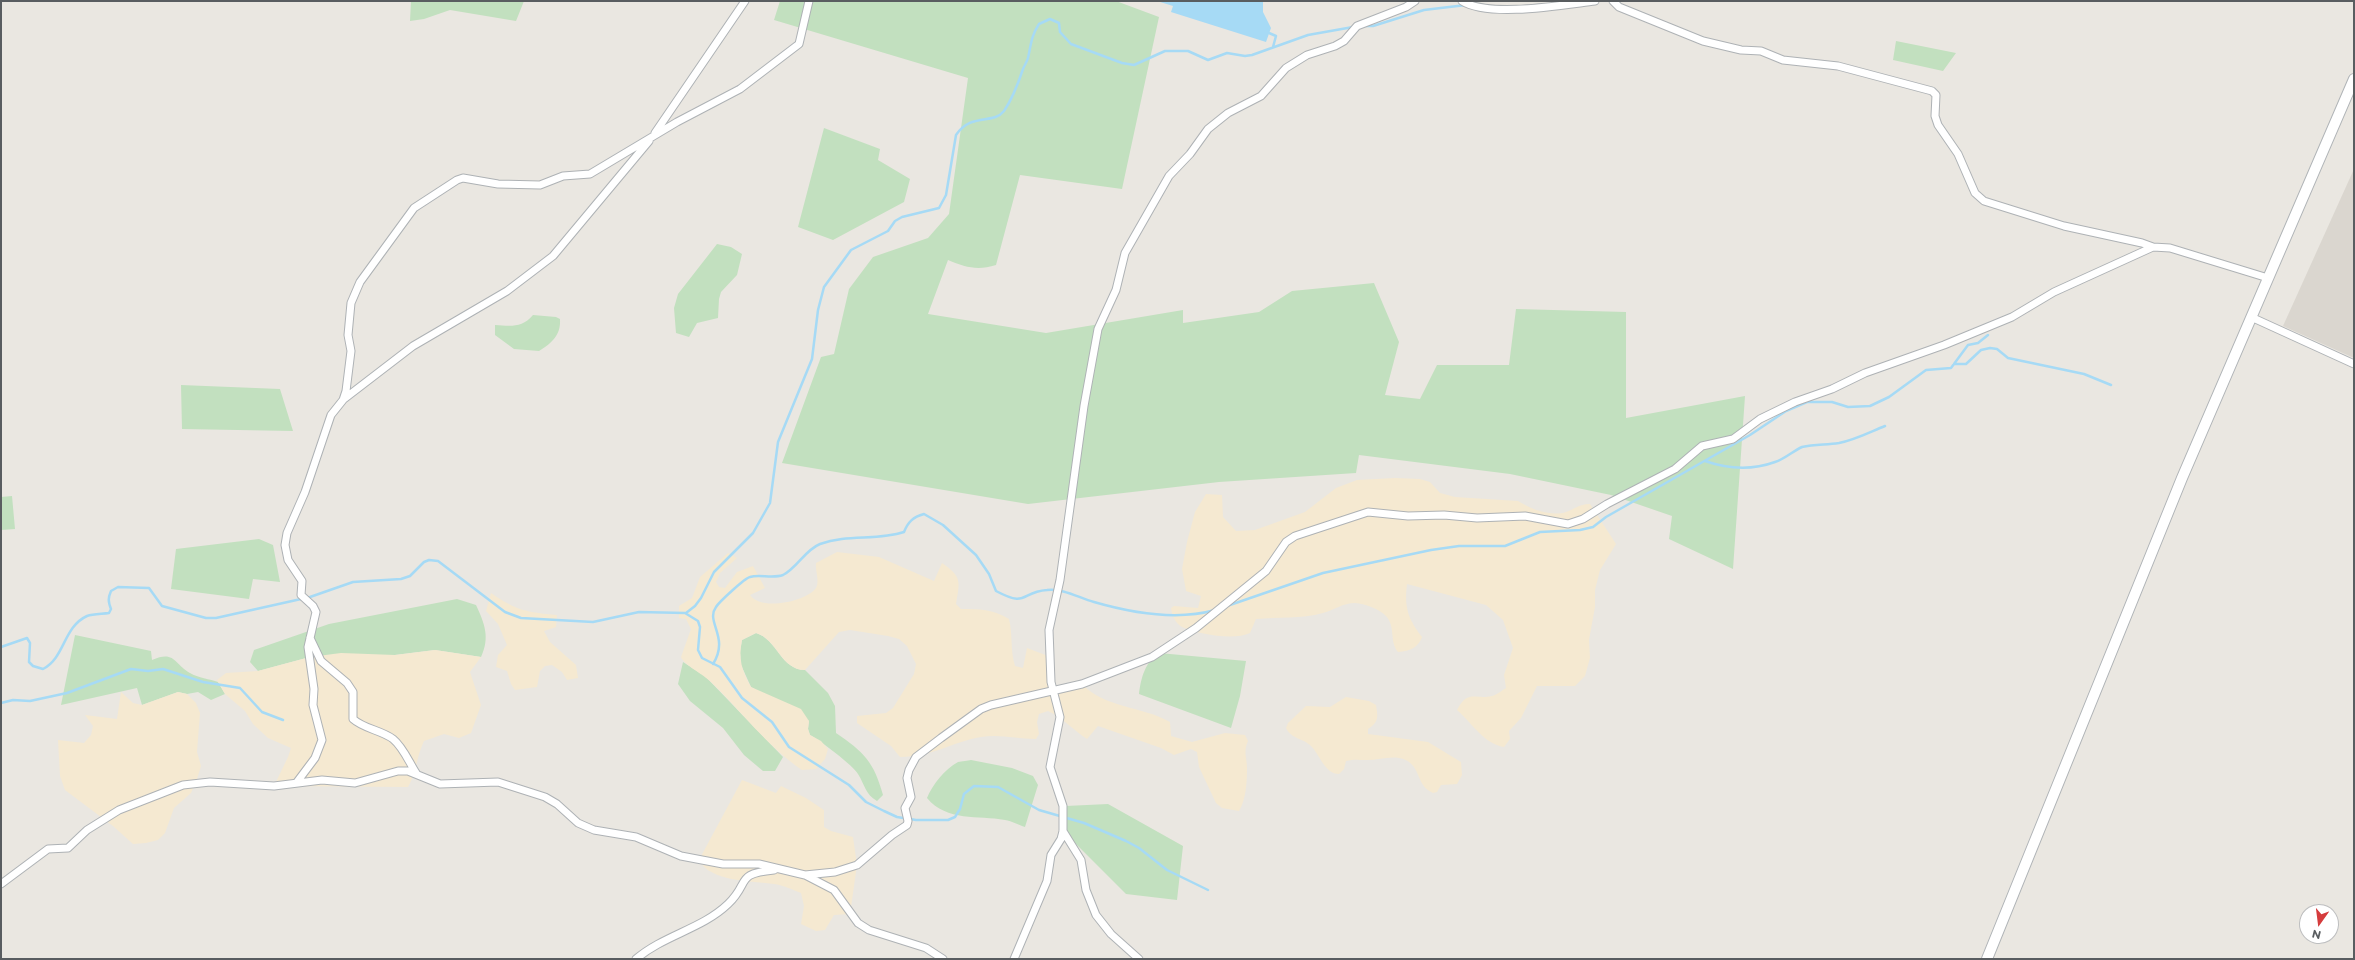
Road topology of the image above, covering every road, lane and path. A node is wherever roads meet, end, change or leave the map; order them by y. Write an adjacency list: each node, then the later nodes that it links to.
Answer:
1 (745, 1): 8 (street)
2 (809, 1): 8 (street)
3 (1415, 1): 15 (street)
4 (1462, 1): 5 (street)
5 (1595, 1)
6 (1613, 1): 9 (street)
7 (2354, 79): 10 (street)
8 (653, 136): 13 (street); 13 (street)
9 (2153, 247): 10 (street); 15 (street)
10 (2268, 278): 11 (street)
11 (2251, 317): 12 (street); 26 (street)
12 (2354, 364)
13 (343, 400): 14 (street)
14 (310, 638): 16 (street); 17 (street)
15 (1054, 691): 18 (street); 20 (street)
16 (416, 773): 17 (street); 19 (street)
17 (298, 782): 21 (street)
18 (1063, 831): 24 (street); 25 (street)
19 (779, 869): 20 (street); 22 (street)
20 (805, 875): 23 (street)
21 (1, 884)
22 (636, 959)
23 (943, 959)
24 (1014, 959)
25 (1139, 959)
26 (1987, 959)

